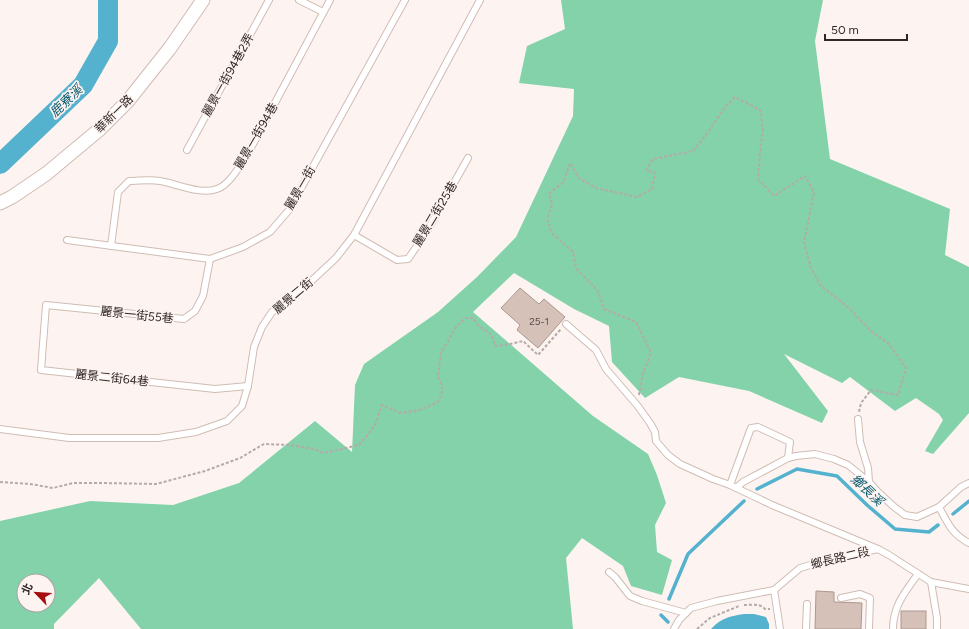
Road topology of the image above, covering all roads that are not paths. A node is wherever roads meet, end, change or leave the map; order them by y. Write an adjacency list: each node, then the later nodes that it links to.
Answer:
1 (203, 0): 10 (street, 華新一路)
2 (269, 0): 8 (lane, 麗景一街94巷2弄)
3 (299, 0): 7 (lane)
4 (330, 0): 7 (lane, 麗景一街94巷)
5 (405, 0): 14 (lane, 麗景一街)
6 (480, 0): 11 (lane, 麗景二街)
7 (323, 12): 13 (lane, 麗景一街94巷)
8 (187, 150)
9 (468, 158): 11 (lane, 麗景二街25巷)
10 (0, 203)
11 (354, 235): 17 (lane, 麗景二街)
12 (67, 240): 13 (lane, 麗景一街)
13 (111, 246): 14 (lane, 麗景一街)
14 (210, 260): 15 (lane, 麗景一街55巷)
15 (46, 305): 17 (lane, 麗景二街64巷)
16 (566, 324): 23 (lane)
17 (248, 386): 19 (lane, 麗景二街)
18 (858, 419): 21 (lane)
19 (0, 429)
20 (788, 458): 21 (lane); 23 (lane); 24 (lane)
21 (869, 482): 25 (lane)
22 (969, 483): 25 (lane)
23 (730, 485): 24 (lane)
24 (736, 488): 27 (lane)
25 (939, 507): 26 (lane)
26 (969, 543)
27 (878, 549): 29 (lane, 鄉長路二段); 32 (lane, 鄉長路二段)
28 (609, 572): 35 (lane)
29 (918, 574): 30 (lane, 鄉長路二段); 40 (lane)
30 (931, 582): 31 (lane, 鄉長路二段); 41 (lane)
31 (969, 589)
32 (774, 590): 35 (lane, 鄉長路二段); 37 (lane)
33 (841, 598): 39 (lane)
34 (807, 604): 38 (lane)
35 (686, 613): 36 (lane, 鄉長路二段)
36 (674, 629)
37 (780, 629)
38 (806, 629)
39 (869, 629)
40 (893, 629)
41 (937, 629)

